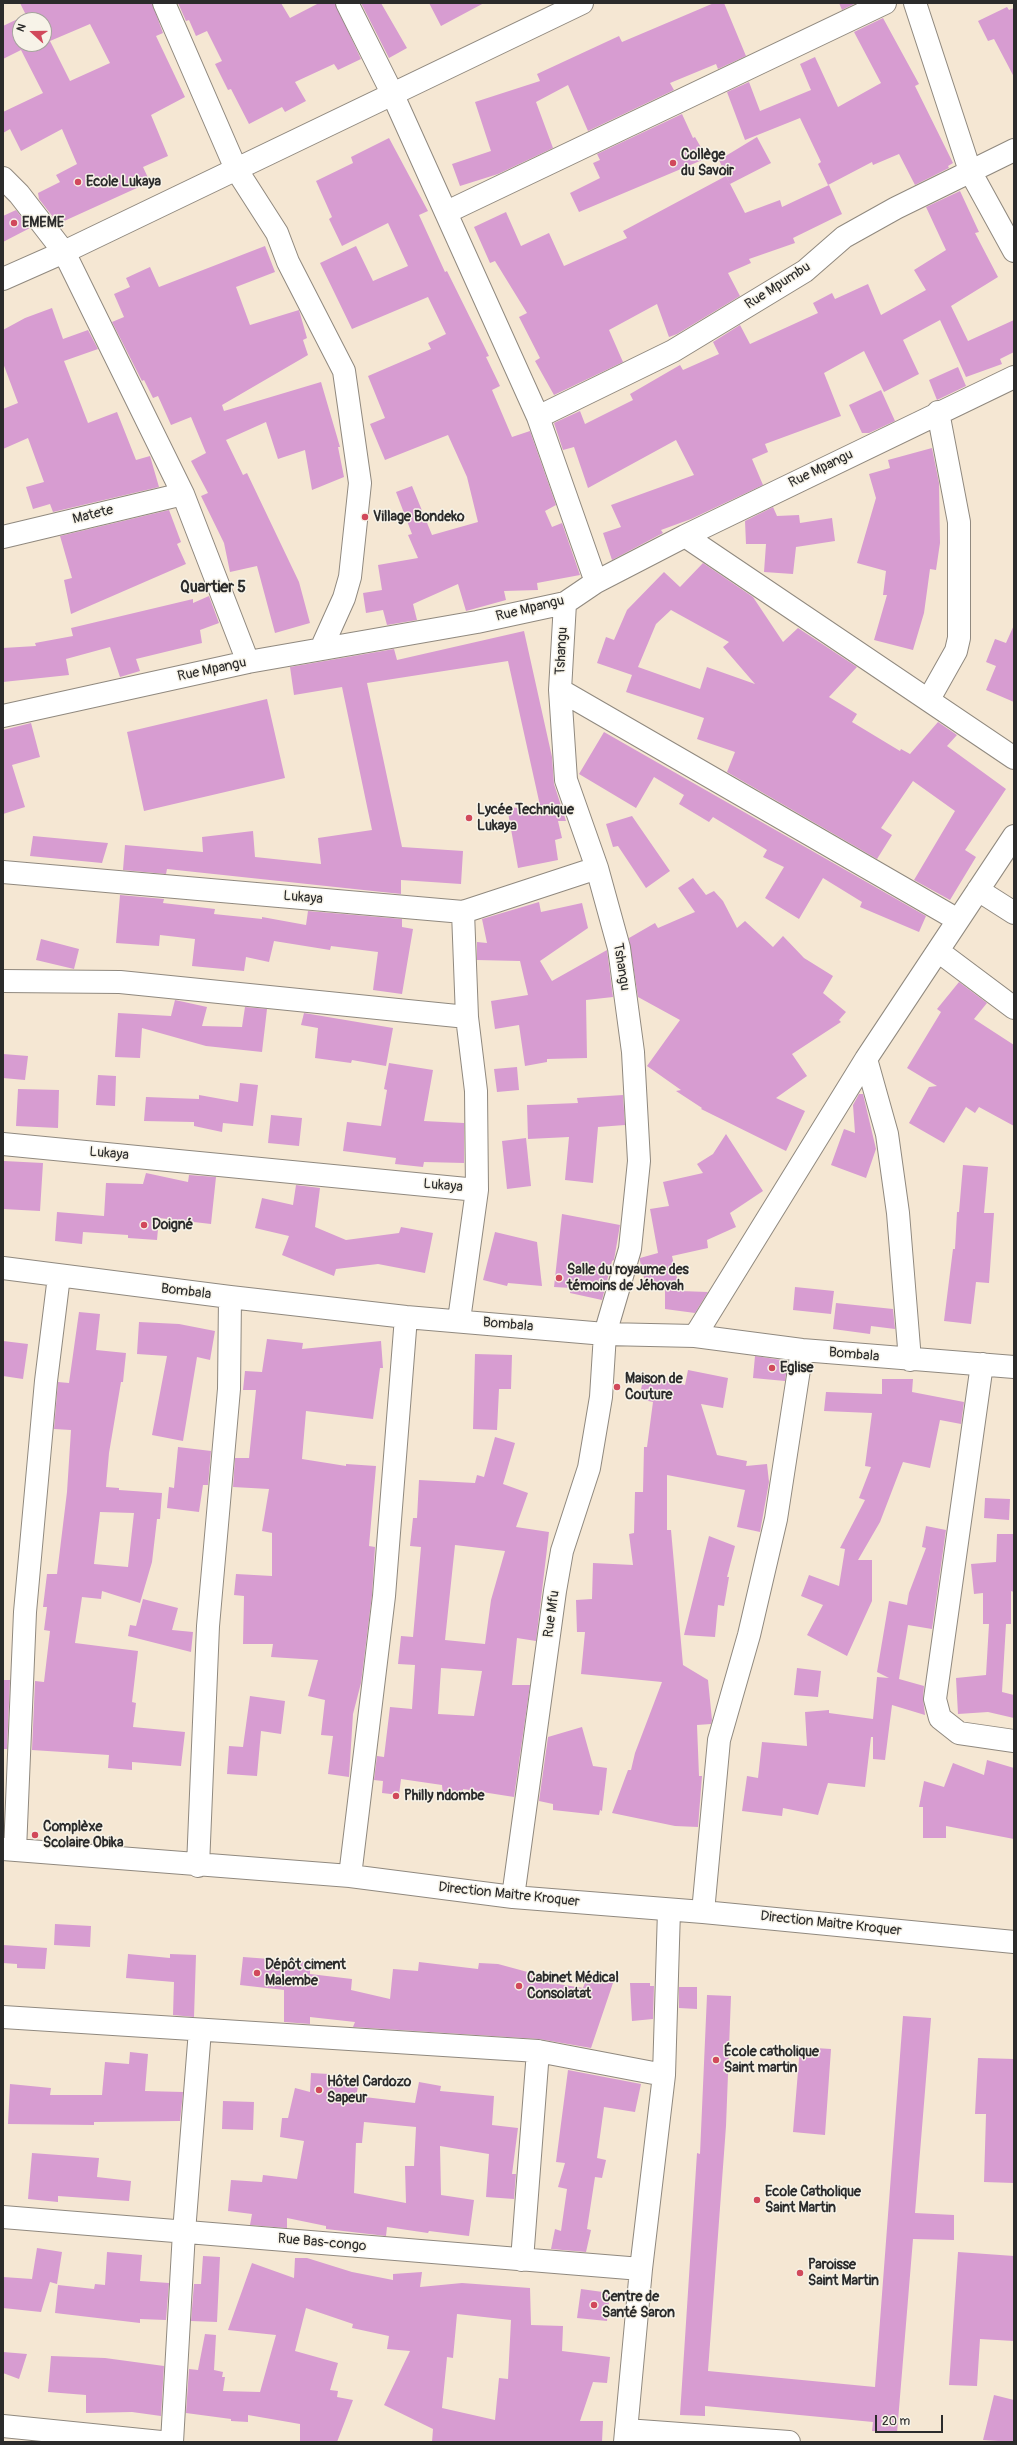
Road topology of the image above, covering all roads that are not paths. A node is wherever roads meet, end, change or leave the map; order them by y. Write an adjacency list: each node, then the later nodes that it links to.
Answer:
1 (164, 3): 8 (street)
2 (348, 3): 6 (street)
3 (582, 3): 6 (street)
4 (885, 3): 11 (street)
5 (915, 3): 9 (street)
6 (392, 93): 8 (street); 11 (street)
7 (1014, 150): 9 (street, Rue Mpumbu)
8 (236, 169): 13 (street); 23 (street)
9 (970, 171): 12 (street); 17 (street, Rue Mpumbu)
10 (3, 178): 13 (street)
11 (447, 212): 17 (street)
12 (1014, 251)
13 (64, 252): 14 (street); 18 (street)
14 (3, 279)
15 (1014, 377): 16 (street, Rue Mpangu)
16 (938, 412): 19 (street, Rue Mpangu); 26 (street)
17 (538, 417): 21 (street)
18 (183, 494): 20 (street, Matete); 24 (street)
19 (685, 536): 21 (street, Rue Mpangu); 26 (street)
20 (3, 537)
21 (596, 582): 22 (street, Rue Mpangu)
22 (565, 603): 23 (street, Rue Mpangu); 25 (street, Tshangu)
23 (321, 649): 24 (street, Rue Mpangu)
24 (248, 662): 27 (street, Rue Mpangu)
25 (560, 690): 30 (street, Tshangu); 35 (street)
26 (929, 699): 28 (street)
27 (3, 716)
28 (1014, 758)
29 (1014, 836): 32 (street)
30 (597, 868): 33 (street, Lukaya); 48 (street, Tshangu)
31 (3, 872): 33 (street, Lukaya)
32 (978, 890): 34 (street); 35 (street)
33 (463, 912): 39 (street)
34 (1014, 913)
35 (958, 920): 36 (street)
36 (938, 951): 38 (street); 40 (street)
37 (3, 981): 39 (street)
38 (1014, 1008)
39 (468, 1017): 42 (street)
40 (866, 1059): 49 (street); 51 (street)
41 (3, 1144): 42 (street, Lukaya)
42 (477, 1190): 47 (street)
43 (3, 1268): 44 (street, Bombala)
44 (59, 1276): 45 (street, Bombala); 55 (street)
45 (230, 1297): 46 (street, Bombala); 56 (street)
46 (406, 1317): 47 (street, Bombala); 57 (street)
47 (459, 1320): 48 (street, Bombala)
48 (605, 1334): 49 (street, Bombala); 58 (street, Rue Mfu)
49 (695, 1336): 50 (street, Bombala)
50 (802, 1350): 51 (street, Bombala); 60 (street)
51 (910, 1360): 52 (street, Bombala)
52 (982, 1364): 53 (street, Bombala); 54 (street)
53 (1014, 1367)
54 (1014, 1741)
55 (9, 1850): 56 (street, Direction Maitre Kroquer)
56 (198, 1866): 57 (street, Direction Maitre Kroquer)
57 (350, 1876): 58 (street, Direction Maitre Kroquer)
58 (512, 1897): 59 (street, Direction Maitre Kroquer)
59 (669, 1910): 60 (street, Direction Maitre Kroquer); 65 (street)
60 (703, 1912): 61 (street, Direction Maitre Kroquer)
61 (1014, 1942)
62 (3, 2017): 63 (street)
63 (200, 2030): 64 (street); 67 (street)
64 (538, 2051): 65 (street); 68 (street)
65 (664, 2075): 69 (street)
66 (3, 2217): 67 (street, Rue Bas-congo)
67 (184, 2232): 68 (street, Rue Bas-congo); 74 (street)
68 (522, 2260): 69 (street, Rue Bas-congo)
69 (641, 2269): 72 (street)
70 (3, 2426): 71 (street)
71 (46, 2436): 73 (street)
72 (626, 2436): 75 (street)
73 (161, 2442)
74 (172, 2442)
75 (789, 2442)

